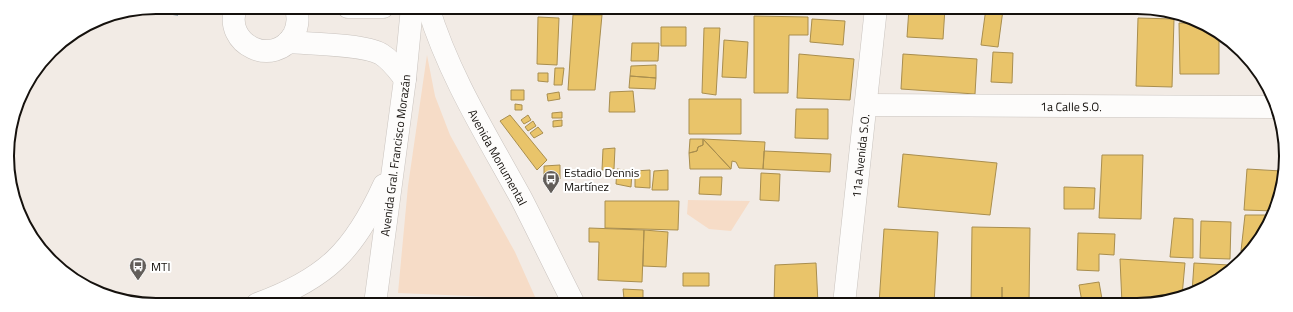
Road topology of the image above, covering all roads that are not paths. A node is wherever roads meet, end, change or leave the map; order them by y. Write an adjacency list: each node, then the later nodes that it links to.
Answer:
1 (235, 14): 6 (main road)
2 (297, 14): 6 (main road)
3 (411, 14): 7 (main road, Avenida Gral. Francisco Morazán)
4 (430, 14): 13 (main road, Avenida Monumental)
5 (875, 14): 8 (main road, 11a Avenida S.O.)
6 (288, 42): 7 (main road)
7 (405, 79): 10 (main road, Avenida Gral. Francisco Morazán)
8 (866, 105): 9 (main road, 1a Calle S.O.); 14 (main road, 11a Avenida S.O.)
9 (1270, 107)
10 (394, 157): 11 (main road); 12 (main road, Avenida Gral. Francisco Morazán)
11 (272, 298)
12 (376, 298)
13 (571, 298)
14 (845, 298)

